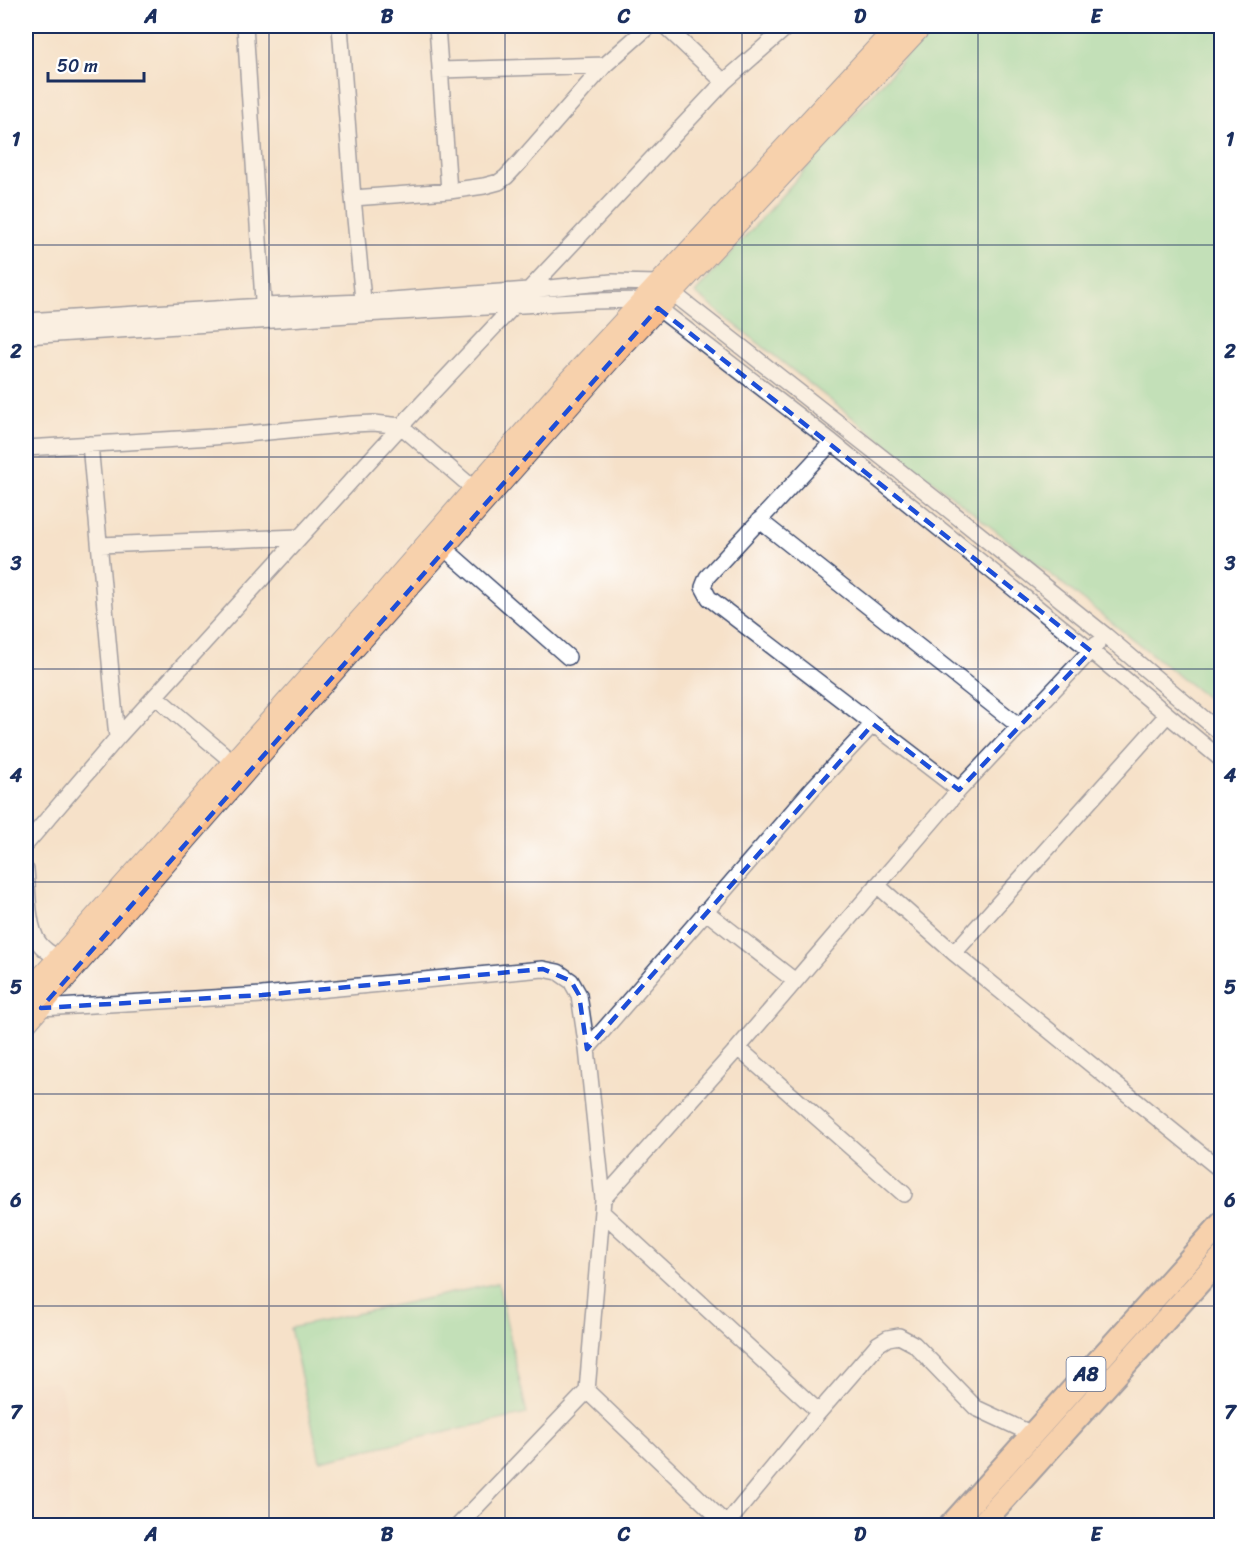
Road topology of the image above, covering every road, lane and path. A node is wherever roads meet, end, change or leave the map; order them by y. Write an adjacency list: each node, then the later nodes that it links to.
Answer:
1 (245, 26): 19 (street)
2 (340, 26): 13 (street)
3 (437, 26): 10 (street)
4 (649, 26): 9 (street)
5 (665, 26): 11 (street)
6 (788, 26): 11 (street)
7 (897, 26): 14 (main road)
8 (922, 26): 14 (main road)
9 (605, 65): 10 (street); 12 (street)
10 (440, 70): 12 (street)
11 (724, 82): 15 (street)
12 (449, 191): 13 (street)
13 (353, 198): 18 (street)
14 (666, 288): 15 (street); 16 (main road); 31 (street)
15 (528, 290): 17 (street); 18 (street)
16 (651, 304): 17 (street); 23 (street); 26 (main road); 30 (main road)
17 (513, 306): 18 (street); 22 (street)
18 (364, 308): 19 (street)
19 (264, 313): 20 (street); 21 (street)
20 (26, 321)
21 (26, 336)
22 (400, 426): 24 (street); 26 (street); 28 (street)
23 (832, 442): 27 (street); 32 (street)
24 (90, 444): 25 (street); 29 (street)
25 (26, 448)
26 (474, 489): 41 (main road)
27 (759, 520): 36 (street); 37 (street)
28 (300, 537): 29 (street); 34 (street)
29 (100, 545): 39 (street)
30 (444, 548): 33 (street); 51 (main road)
31 (1104, 635): 32 (street); 38 (street)
32 (1091, 651): 35 (street); 37 (street)
33 (568, 657)
34 (155, 696): 39 (street); 41 (street)
35 (1167, 714): 40 (street); 47 (street)
36 (873, 724): 42 (street); 46 (street)
37 (1019, 726): 42 (street)
38 (1221, 734)
39 (117, 738): 43 (street)
40 (1221, 760)
41 (233, 762): 48 (main road)
42 (959, 790): 45 (street)
43 (26, 844)
44 (26, 870): 48 (street)
45 (877, 885): 47 (street); 49 (street)
46 (705, 911): 49 (street); 54 (street)
47 (954, 954): 55 (street)
48 (58, 958): 50 (main road)
49 (795, 981): 53 (street)
50 (26, 994)
51 (41, 1008): 52 (main road); 54 (street)
52 (26, 1024)
53 (738, 1048): 56 (street); 57 (street)
54 (587, 1049): 57 (street)
55 (1221, 1171)
56 (904, 1194)
57 (603, 1206): 60 (street); 61 (street)
58 (1221, 1223): 62 (highway, A8)
59 (1221, 1257): 66 (highway, A8)
60 (587, 1391): 63 (street); 64 (street)
61 (819, 1412): 62 (street); 63 (street)
62 (1032, 1434): 65 (highway, A8)
63 (726, 1525)
64 (458, 1526)
65 (950, 1526)
66 (980, 1526)

